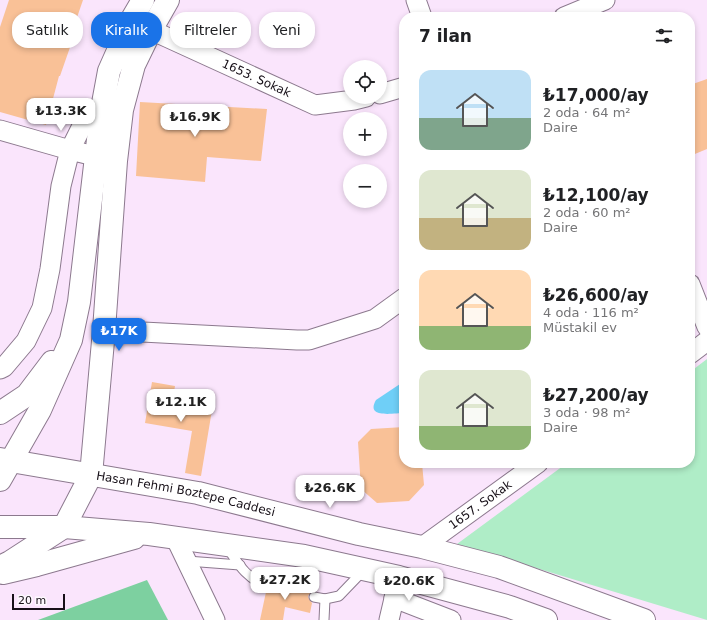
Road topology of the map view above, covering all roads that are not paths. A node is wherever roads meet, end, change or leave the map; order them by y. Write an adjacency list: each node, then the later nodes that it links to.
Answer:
1 (143, 0): 14 (main road)
2 (168, 0): 6 (main road)
3 (416, 0): 7 (street)
4 (605, 0): 5 (street)
5 (577, 11)
6 (161, 12)
7 (420, 12)
8 (162, 35): 12 (street, 1653. Sokak)
9 (142, 48): 13 (main road)
10 (399, 88): 11 (street)
11 (387, 92)
12 (343, 101)
13 (122, 110): 14 (street); 17 (main road)
14 (101, 114): 16 (street); 17 (main road)
15 (0, 130): 16 (street)
16 (70, 150): 17 (street); 25 (street)
17 (106, 159): 21 (main road); 22 (main road)
18 (695, 297): 20 (street)
19 (399, 302): 21 (street)
20 (707, 327)
21 (104, 330): 29 (main road)
22 (71, 340): 26 (main road); 27 (main road)
23 (707, 341): 24 (street)
24 (695, 350)
25 (0, 370)
26 (0, 413)
27 (5, 460): 29 (main road, Hasan Fehmi Boztepe Caddesi); 30 (main road)
28 (531, 468): 36 (street, 1657. Sokak)
29 (91, 475): 32 (main road); 36 (main road, Hasan Fehmi Boztepe Caddesi)
30 (0, 480)
31 (0, 527): 32 (main road)
32 (64, 528): 33 (main road); 39 (main road)
33 (149, 534): 34 (main road); 41 (main road)
34 (175, 537): 35 (main road); 37 (street)
35 (225, 545): 38 (lane); 40 (main road)
36 (422, 547): 52 (main road, Hasan Fehmi Boztepe Caddesi)
37 (186, 560): 38 (lane); 47 (street)
38 (240, 565): 43 (lane)
39 (0, 567)
40 (364, 569): 42 (main road); 46 (lane)
41 (0, 574)
42 (399, 576): 45 (street); 51 (main road)
43 (267, 586)
44 (314, 597): 46 (lane)
45 (394, 598): 49 (street); 50 (street)
46 (326, 599): 48 (lane)
47 (215, 620)
48 (324, 620)
49 (389, 620)
50 (451, 620)
51 (546, 620)
52 (644, 620)

